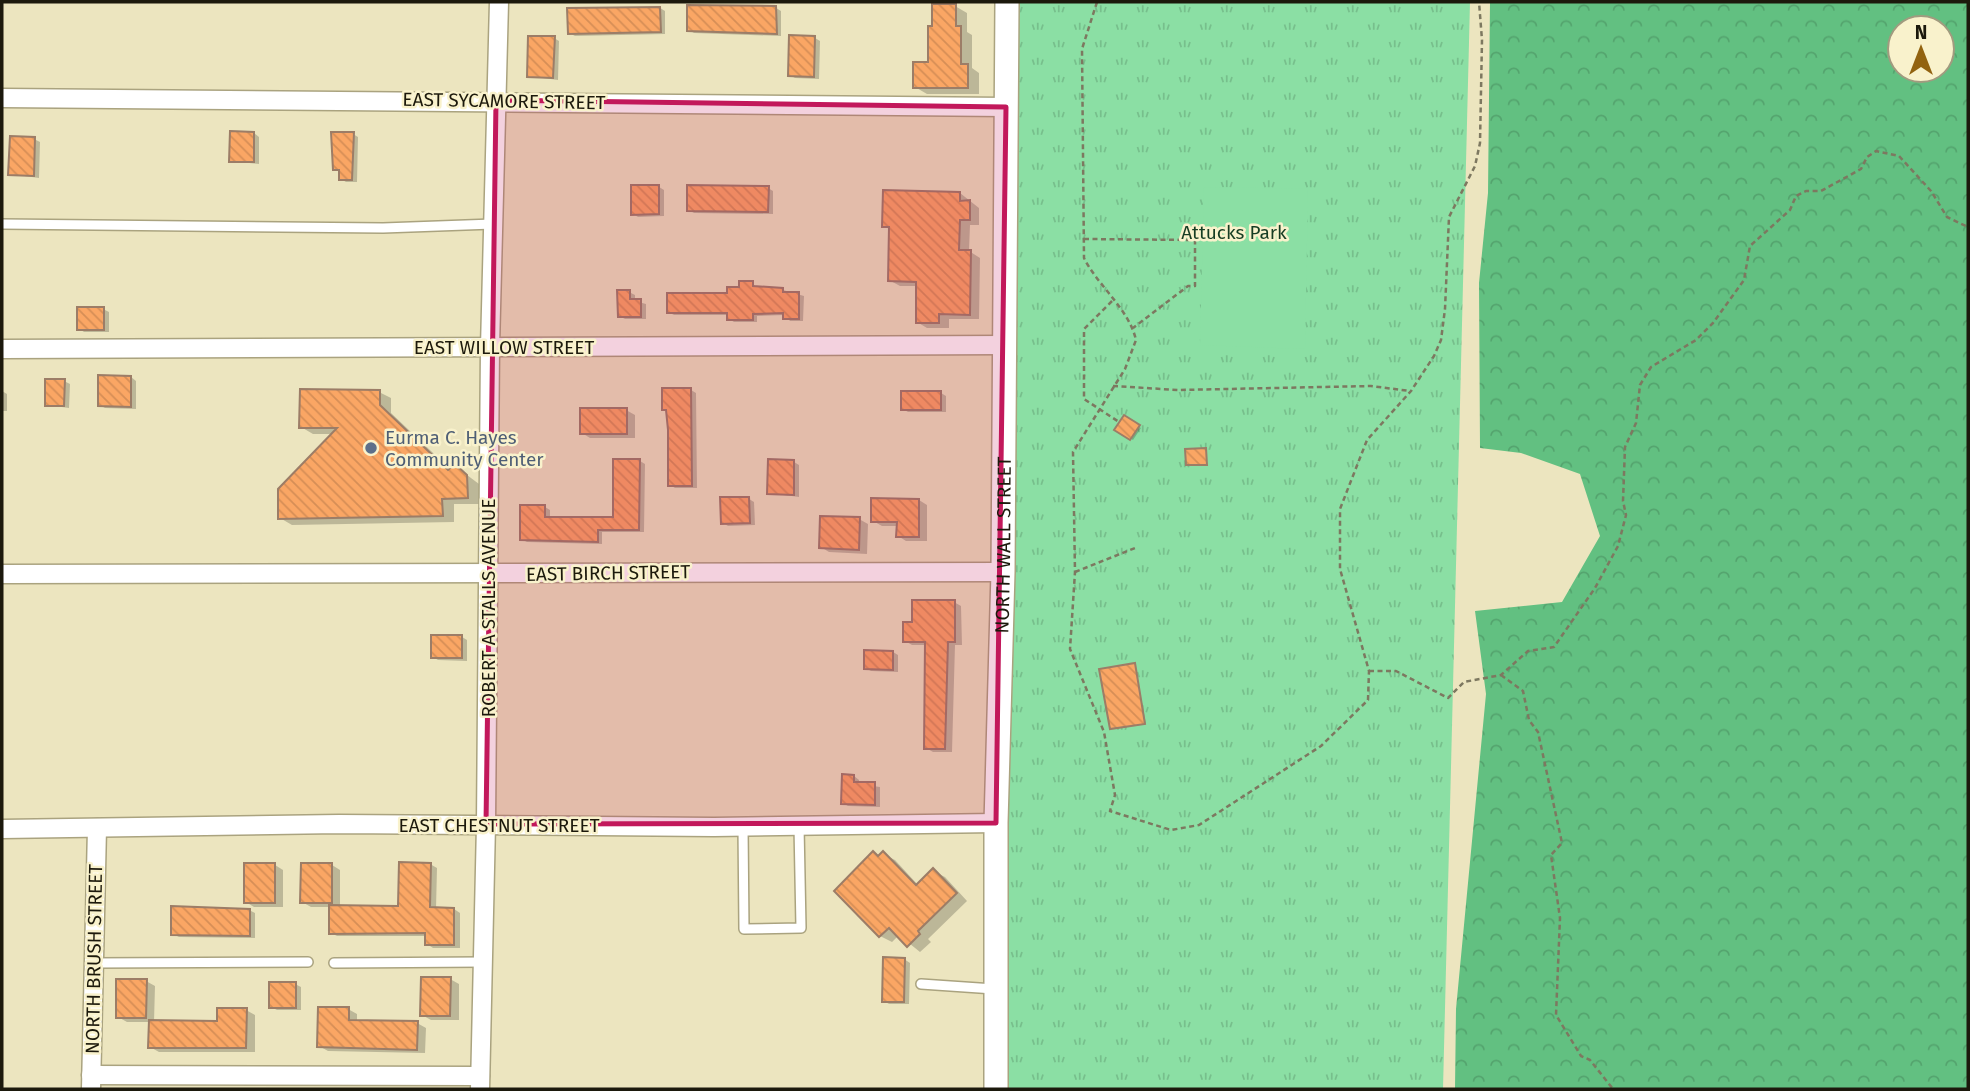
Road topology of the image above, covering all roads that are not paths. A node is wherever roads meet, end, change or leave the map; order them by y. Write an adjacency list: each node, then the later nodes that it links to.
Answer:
1 (499, 2): 4 (street, ROBERT A STALLS AVENUE)
2 (1007, 2): 5 (street, NORTH WALL STREET)
3 (2, 98): 4 (street, EAST SYCAMORE STREET)
4 (496, 100): 5 (street, EAST SYCAMORE STREET); 7 (street, ROBERT A STALLS AVENUE)
5 (1006, 107): 8 (street, NORTH WALL STREET)
6 (2, 224): 7 (lane)
7 (493, 224): 9 (street, ROBERT A STALLS AVENUE)
8 (1006, 345): 9 (street, EAST WILLOW STREET); 11 (street, NORTH WALL STREET)
9 (490, 346): 10 (street, EAST WILLOW STREET); 13 (street, ROBERT A STALLS AVENUE)
10 (2, 349)
11 (1003, 572): 13 (street, EAST BIRCH STREET); 14 (street, NORTH WALL STREET)
12 (2, 574): 13 (street, EAST BIRCH STREET)
13 (489, 574): 15 (street, ROBERT A STALLS AVENUE)
14 (996, 823): 16 (street, EAST CHESTNUT STREET); 25 (street, NORTH WALL STREET)
15 (486, 824): 17 (street, EAST CHESTNUT STREET); 18 (street, EAST CHESTNUT STREET); 21 (street, ROBERT A STALLS AVENUE)
16 (799, 826): 17 (street, EAST CHESTNUT STREET); 17 (lane)
17 (743, 827)
18 (97, 828): 19 (street, EAST CHESTNUT STREET); 22 (street, NORTH BRUSH STREET)
19 (2, 829)
20 (308, 962): 22 (lane)
21 (483, 962): 23 (lane); 27 (street, ROBERT A STALLS AVENUE)
22 (94, 963): 26 (street, NORTH BRUSH STREET)
23 (334, 963)
24 (921, 984): 25 (lane)
25 (996, 990): 28 (street, NORTH WALL STREET)
26 (91, 1082): 27 (street)
27 (480, 1083)
28 (996, 1089)

